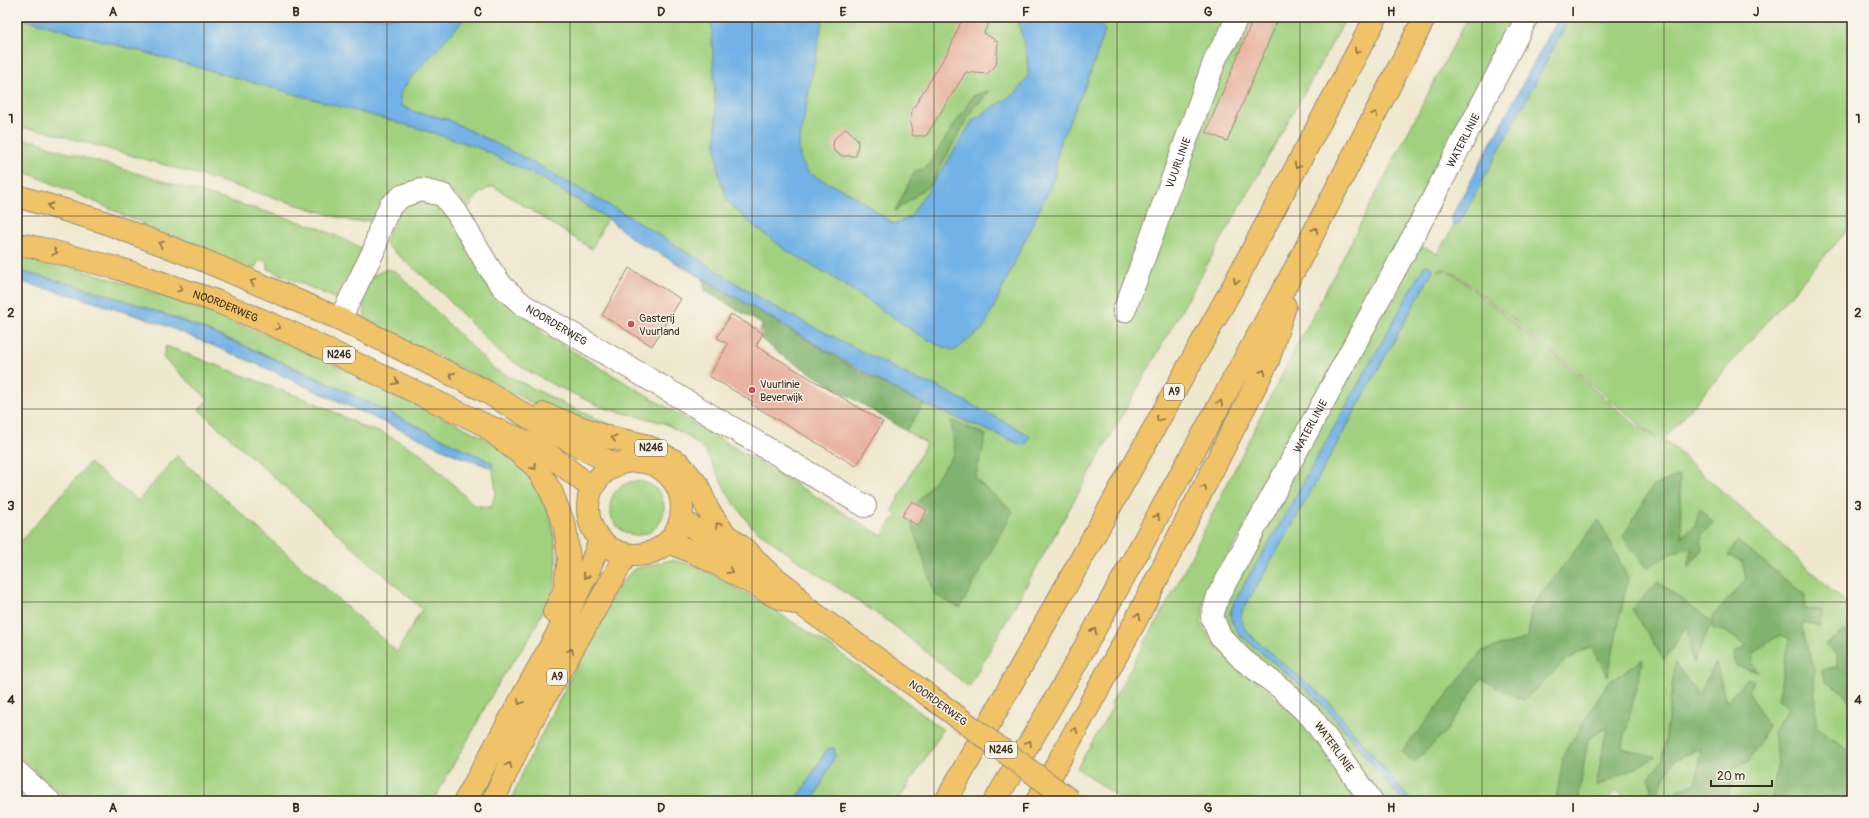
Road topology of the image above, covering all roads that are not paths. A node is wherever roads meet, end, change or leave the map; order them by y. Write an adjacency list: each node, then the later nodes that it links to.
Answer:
1 (1237, 17): 8 (street, VUURLINIE)
2 (1376, 17): 22 (main road, A9, one-way to 22)
3 (1425, 17): 7 (main road, one-way to 3)
4 (1527, 17): 32 (street, WATERLINIE)
5 (17, 196): 9 (main road, NOORDERWEG / N246, one-way to 5)
6 (17, 244): 11 (main road, NOORDERWEG / N246, one-way to 11)
7 (1298, 265): 29 (main road, one-way to 7); 30 (main road, one-way to 7)
8 (1124, 311)
9 (340, 319): 10 (main road, NOORDERWEG / N246, one-way to 9); 14 (street, NOORDERWEG)
10 (487, 392): 12 (main road, NOORDERWEG / N246); 19 (main road, NOORDERWEG / N246, one-way to 10)
11 (483, 424): 13 (main road, NOORDERWEG / N246); 21 (main road, one-way to 21)
12 (615, 465): 13 (main road, N246); 15 (main road, N246)
13 (592, 488): 16 (main road, N246)
14 (865, 506)
15 (682, 520): 17 (main road, N246); 19 (main road, NOORDERWEG / N246)
16 (600, 540): 18 (main road, N246); 21 (main road, A9, one-way to 21)
17 (669, 542): 18 (main road, N246); 20 (main road, NOORDERWEG / N246, one-way to 20)
18 (626, 555): 26 (main road, A9, one-way to 18)
19 (766, 571): 20 (main road, NOORDERWEG / N246)
20 (805, 606): 31 (main road, NOORDERWEG / N246, bridge)
21 (538, 668): 25 (main road, A9, one-way to 25)
22 (967, 764): 27 (main road, A9); 28 (main road, A9)
23 (17, 772): 24 (street)
24 (49, 801)
25 (465, 801)
26 (493, 801)
27 (939, 801)
28 (946, 801)
29 (995, 801)
30 (1037, 801)
31 (1071, 801)
32 (1372, 801)

